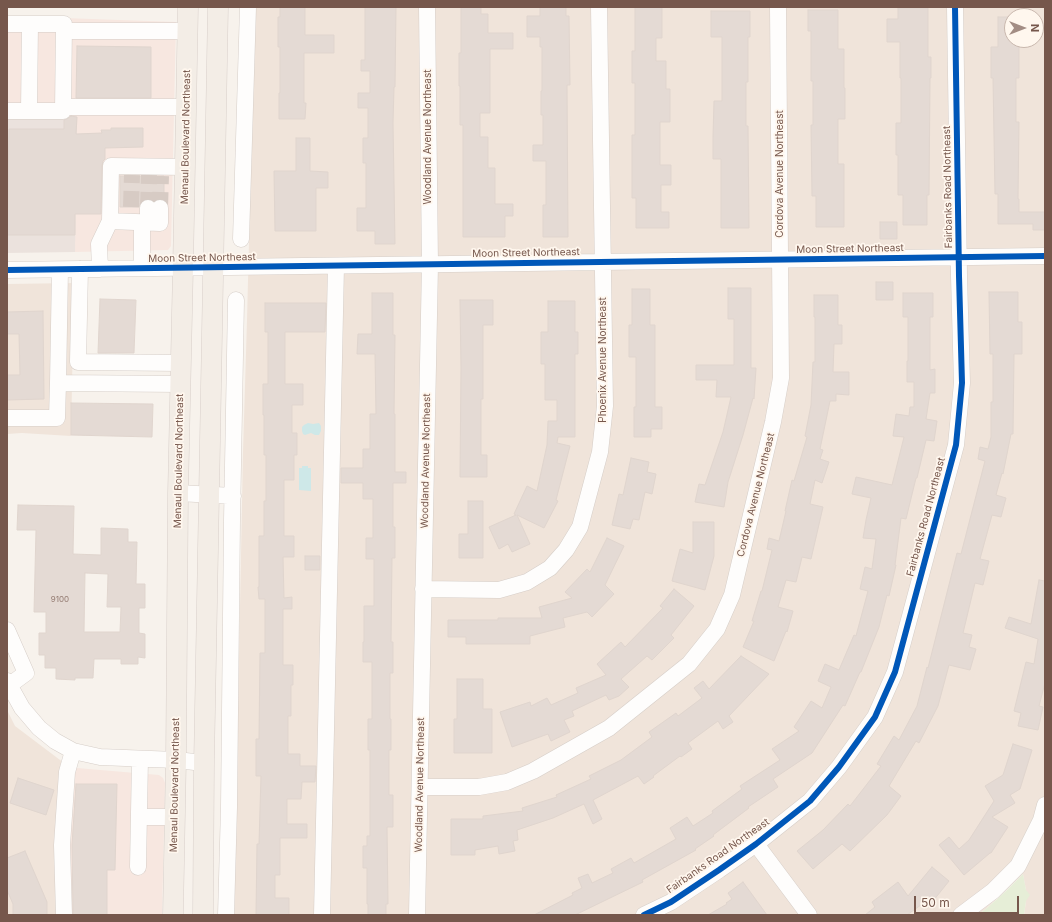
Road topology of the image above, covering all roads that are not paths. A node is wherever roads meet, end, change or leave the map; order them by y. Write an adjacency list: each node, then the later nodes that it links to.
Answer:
1 (188, 7): 11 (main road, Menaul Boulevard Northeast)
2 (218, 7): 25 (main road)
3 (248, 7): 18 (street)
4 (427, 7): 23 (street, Woodland Avenue Northeast)
5 (599, 7): 22 (street, Phoenix Avenue Northeast)
6 (778, 7): 21 (street, Cordova Avenue Northeast)
7 (955, 7): 20 (street, Fairbanks Road Northeast)
8 (7, 24): 9 (street)
9 (30, 24): 10 (street); 15 (street)
10 (64, 31): 11 (street); 12 (street)
11 (188, 31): 13 (main road, Menaul Boulevard Northeast)
12 (63, 107): 13 (street); 15 (street)
13 (186, 107): 16 (main road, Menaul Boulevard Northeast)
14 (7, 111): 15 (street)
15 (29, 111)
16 (185, 167): 17 (street); 27 (main road, Menaul Boulevard Northeast)
17 (110, 222): 26 (street); 29 (street)
18 (241, 239)
19 (1045, 256): 20 (street, Moon Street Northeast)
20 (959, 258): 21 (street, Moon Street Northeast); 51 (street, Fairbanks Road Northeast)
21 (780, 260): 22 (street, Moon Street Northeast); 47 (street, Cordova Avenue Northeast)
22 (603, 263): 23 (street, Moon Street Northeast); 40 (street, Phoenix Avenue Northeast)
23 (430, 265): 24 (street, Moon Street Northeast); 40 (street, Woodland Avenue Northeast)
24 (336, 266): 25 (street, Moon Street Northeast); 57 (street)
25 (213, 267): 27 (street, Moon Street Northeast); 38 (main road)
26 (142, 268): 27 (street, Moon Street Northeast); 29 (street, Moon Street Northeast)
27 (183, 268): 33 (main road, Menaul Boulevard Northeast)
28 (80, 269): 29 (street, Moon Street Northeast); 31 (street, Moon Street Northeast); 33 (street)
29 (100, 269)
30 (7, 270): 31 (street, Moon Street Northeast)
31 (60, 270): 34 (street)
32 (236, 300): 39 (street)
33 (181, 363): 35 (main road, Menaul Boulevard Northeast)
34 (58, 383): 35 (street); 36 (street)
35 (181, 384): 37 (main road, Menaul Boulevard Northeast)
36 (7, 418)
37 (178, 493): 38 (street); 45 (main road, Menaul Boulevard Northeast)
38 (208, 495): 39 (street); 46 (main road)
39 (232, 496): 56 (street)
40 (423, 589): 47 (street, Woodland Avenue Northeast)
41 (7, 630): 42 (street)
42 (8, 685): 43 (street)
43 (73, 751): 44 (street); 53 (street)
44 (140, 759): 45 (street); 49 (street)
45 (176, 760): 46 (street); 50 (main road, Menaul Boulevard Northeast)
46 (204, 763): 55 (main road)
47 (420, 787): 58 (street, Woodland Avenue Northeast)
48 (1045, 805): 61 (street)
49 (139, 817): 50 (street); 52 (street)
50 (175, 817): 54 (main road, Menaul Boulevard Northeast)
51 (756, 844): 59 (street, Fairbanks Road Northeast); 60 (street)
52 (138, 867)
53 (64, 915)
54 (174, 915)
55 (203, 915)
56 (226, 915)
57 (322, 915)
58 (417, 915)
59 (644, 915)
60 (808, 915)
61 (961, 915)

